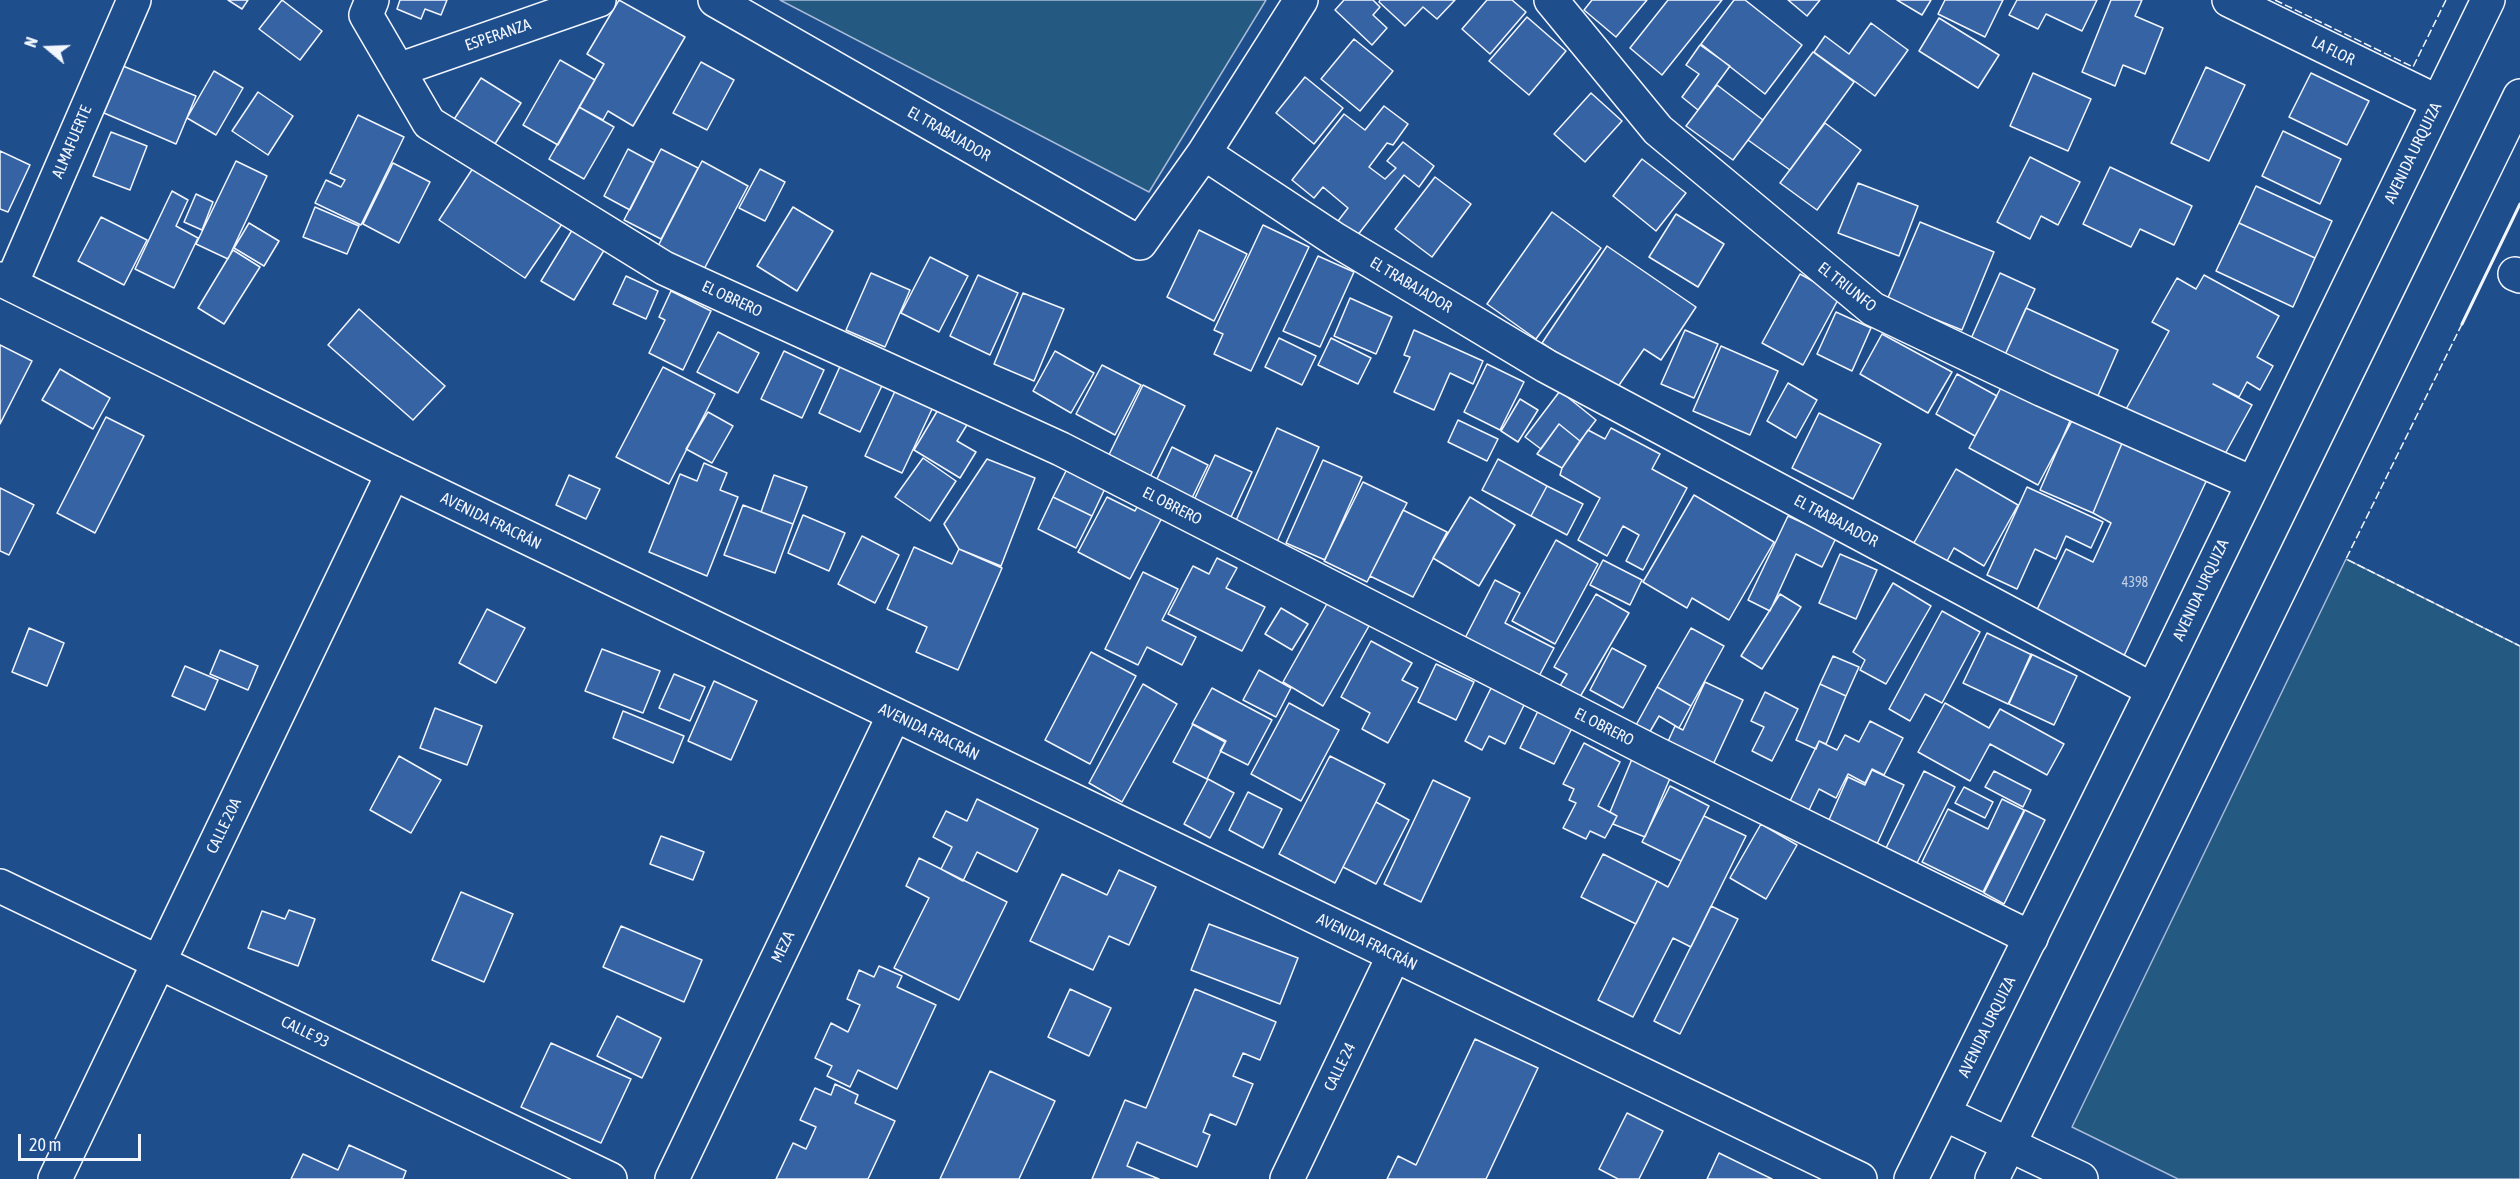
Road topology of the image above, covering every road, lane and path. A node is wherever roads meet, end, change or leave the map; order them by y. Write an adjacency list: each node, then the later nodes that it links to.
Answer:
1 (134, 0): 13 (main road, ALMAFUERTE)
2 (599, 0): 9 (main road, ESPERANZA)
3 (715, 0): 12 (main road, EL TRABAJADOR)
4 (1301, 0): 12 (main road)
5 (1551, 0): 15 (main road, EL TRIUNFO)
6 (2229, 0): 11 (main road, LA FLOR)
7 (2488, 0): 11 (main road, AVENIDA URQUIZA)
8 (369, 8): 9 (main road, EL OBRERO)
9 (398, 70): 19 (main road, EL OBRERO)
10 (2520, 96): 23 (main road)
11 (2438, 102): 15 (main road, AVENIDA URQUIZA)
12 (1204, 153): 16 (main road, EL TRABAJADOR)
13 (6, 281): 14 (main road, AVENIDA FRACRÁN)
14 (393, 473): 17 (main road, AVENIDA FRACRÁN); 21 (main road, CALLE 20A)
15 (2252, 483): 16 (main road, AVENIDA URQUIZA)
16 (2153, 690): 19 (main road, AVENIDA URQUIZA)
17 (894, 715): 20 (main road, AVENIDA FRACRÁN); 26 (main road, MEZA)
18 (0, 886): 21 (main road, CALLE 93)
19 (2031, 938): 22 (main road, AVENIDA URQUIZA)
20 (1394, 955): 27 (main road, CALLE 24); 28 (main road, AVENIDA FRACRÁN)
21 (159, 962): 24 (main road, CALLE 20A); 25 (main road, CALLE 93)
22 (1945, 1114): 23 (main road); 29 (main road, AVENIDA URQUIZA)
23 (2010, 1144): 30 (main road); 31 (main road)
24 (55, 1179)
25 (610, 1179)
26 (672, 1179)
27 (1287, 1179)
28 (1860, 1179)
29 (1911, 1179)
30 (1992, 1179)
31 (2081, 1179)

